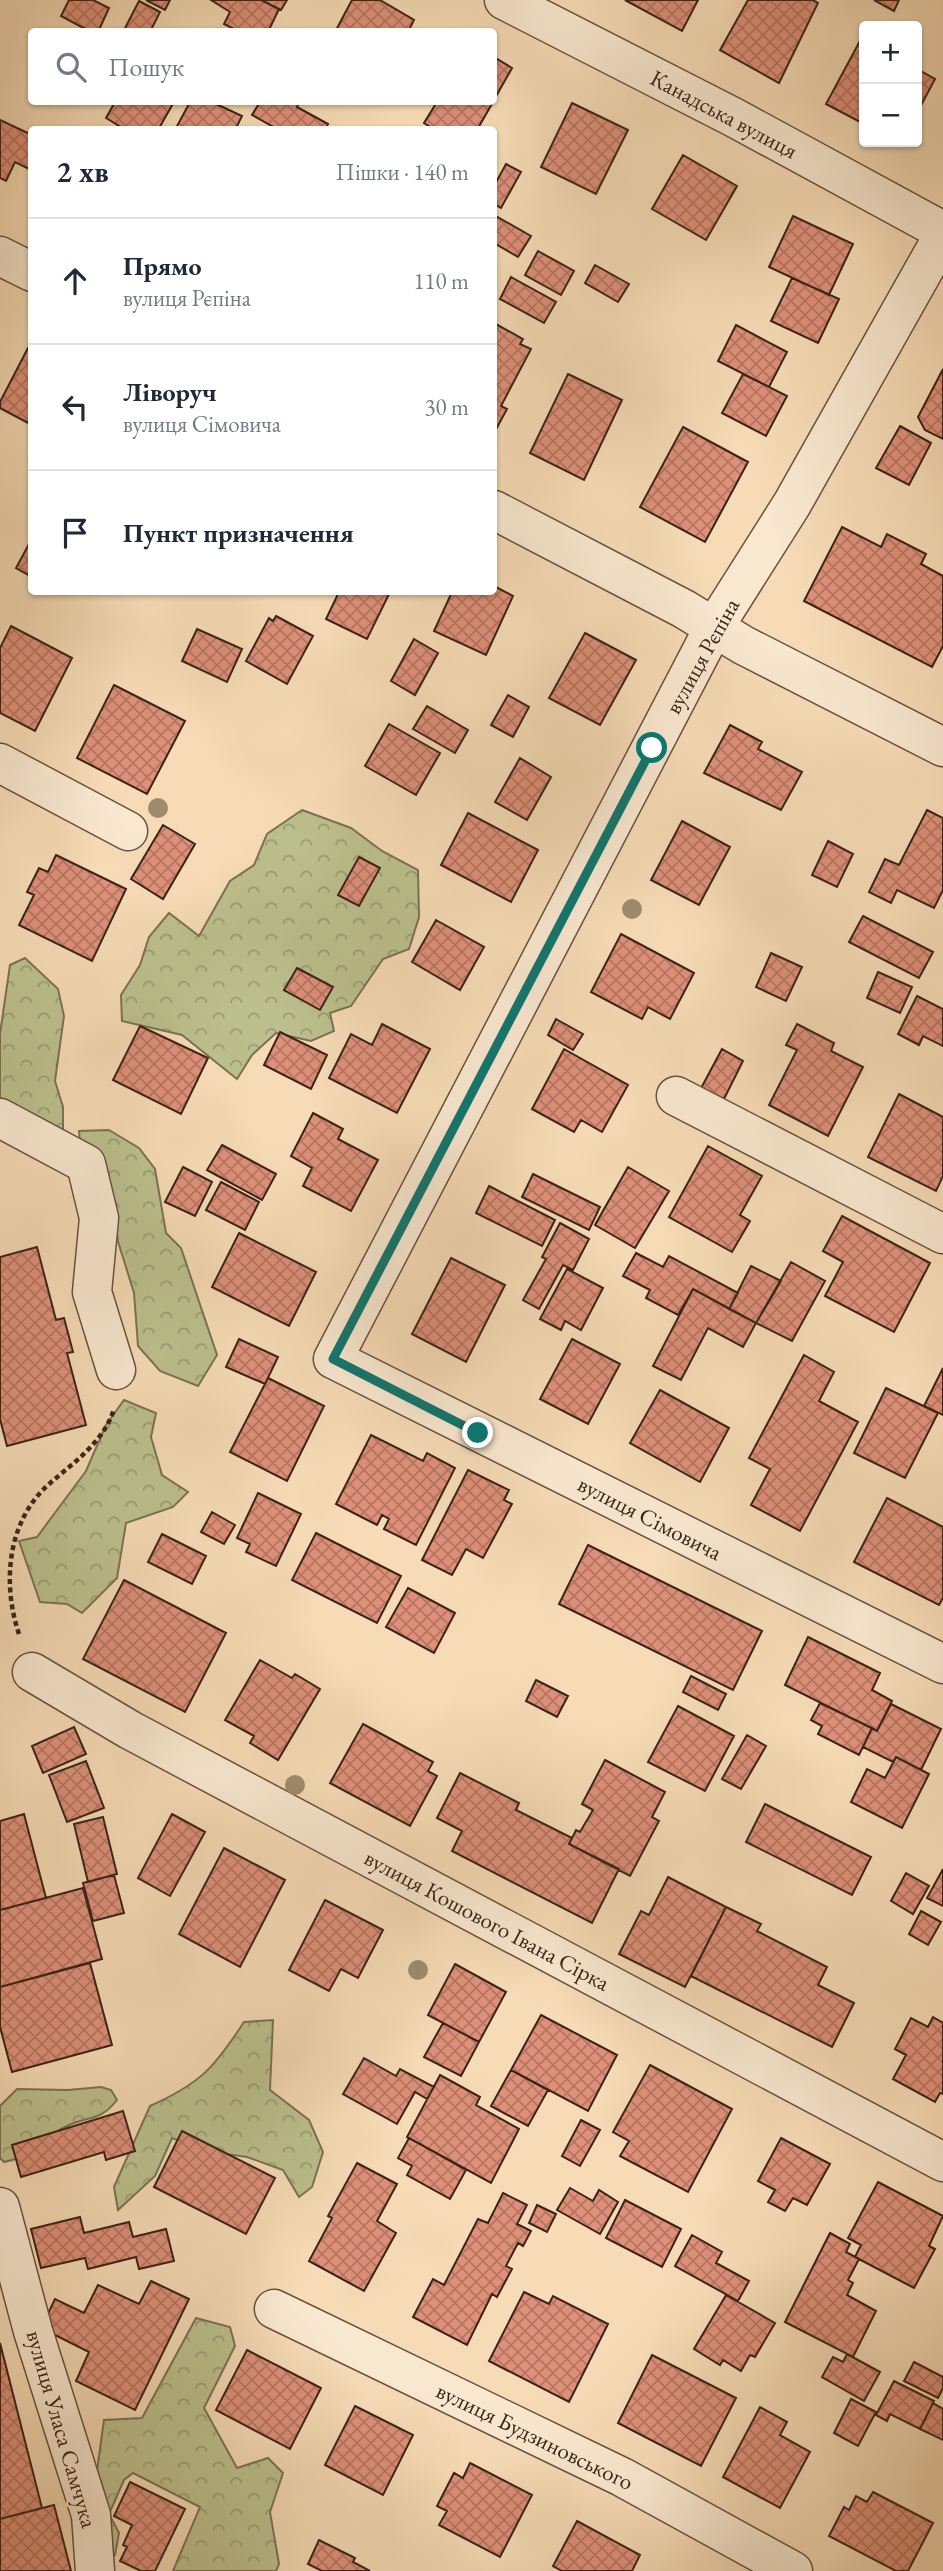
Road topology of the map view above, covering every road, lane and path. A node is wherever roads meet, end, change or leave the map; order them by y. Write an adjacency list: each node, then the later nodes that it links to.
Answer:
1 (504, 0): 2 (street, Канадська вулиця)
2 (943, 230)
3 (943, 236): 7 (street, вулиця Рєпіна)
4 (0, 256): 5 (street)
5 (28, 270)
6 (497, 512): 7 (street)
7 (713, 629): 8 (street); 15 (street, вулиця Рєпіна)
8 (943, 747)
9 (0, 763): 10 (street)
10 (128, 831)
11 (676, 1096): 13 (street)
12 (0, 1118): 14 (street)
13 (943, 1234)
14 (116, 1370): 17 (path)
15 (356, 1371): 16 (street, вулиця Сімовича)
16 (943, 1664)
17 (33, 1672): 18 (street, вулиця Кошового Івана Сірка)
18 (943, 2162)
19 (0, 2207): 21 (street, вулиця Уласа Самчука)
20 (274, 2309): 22 (street, вулиця Будзиновського)
21 (95, 2571)
22 (793, 2571)

